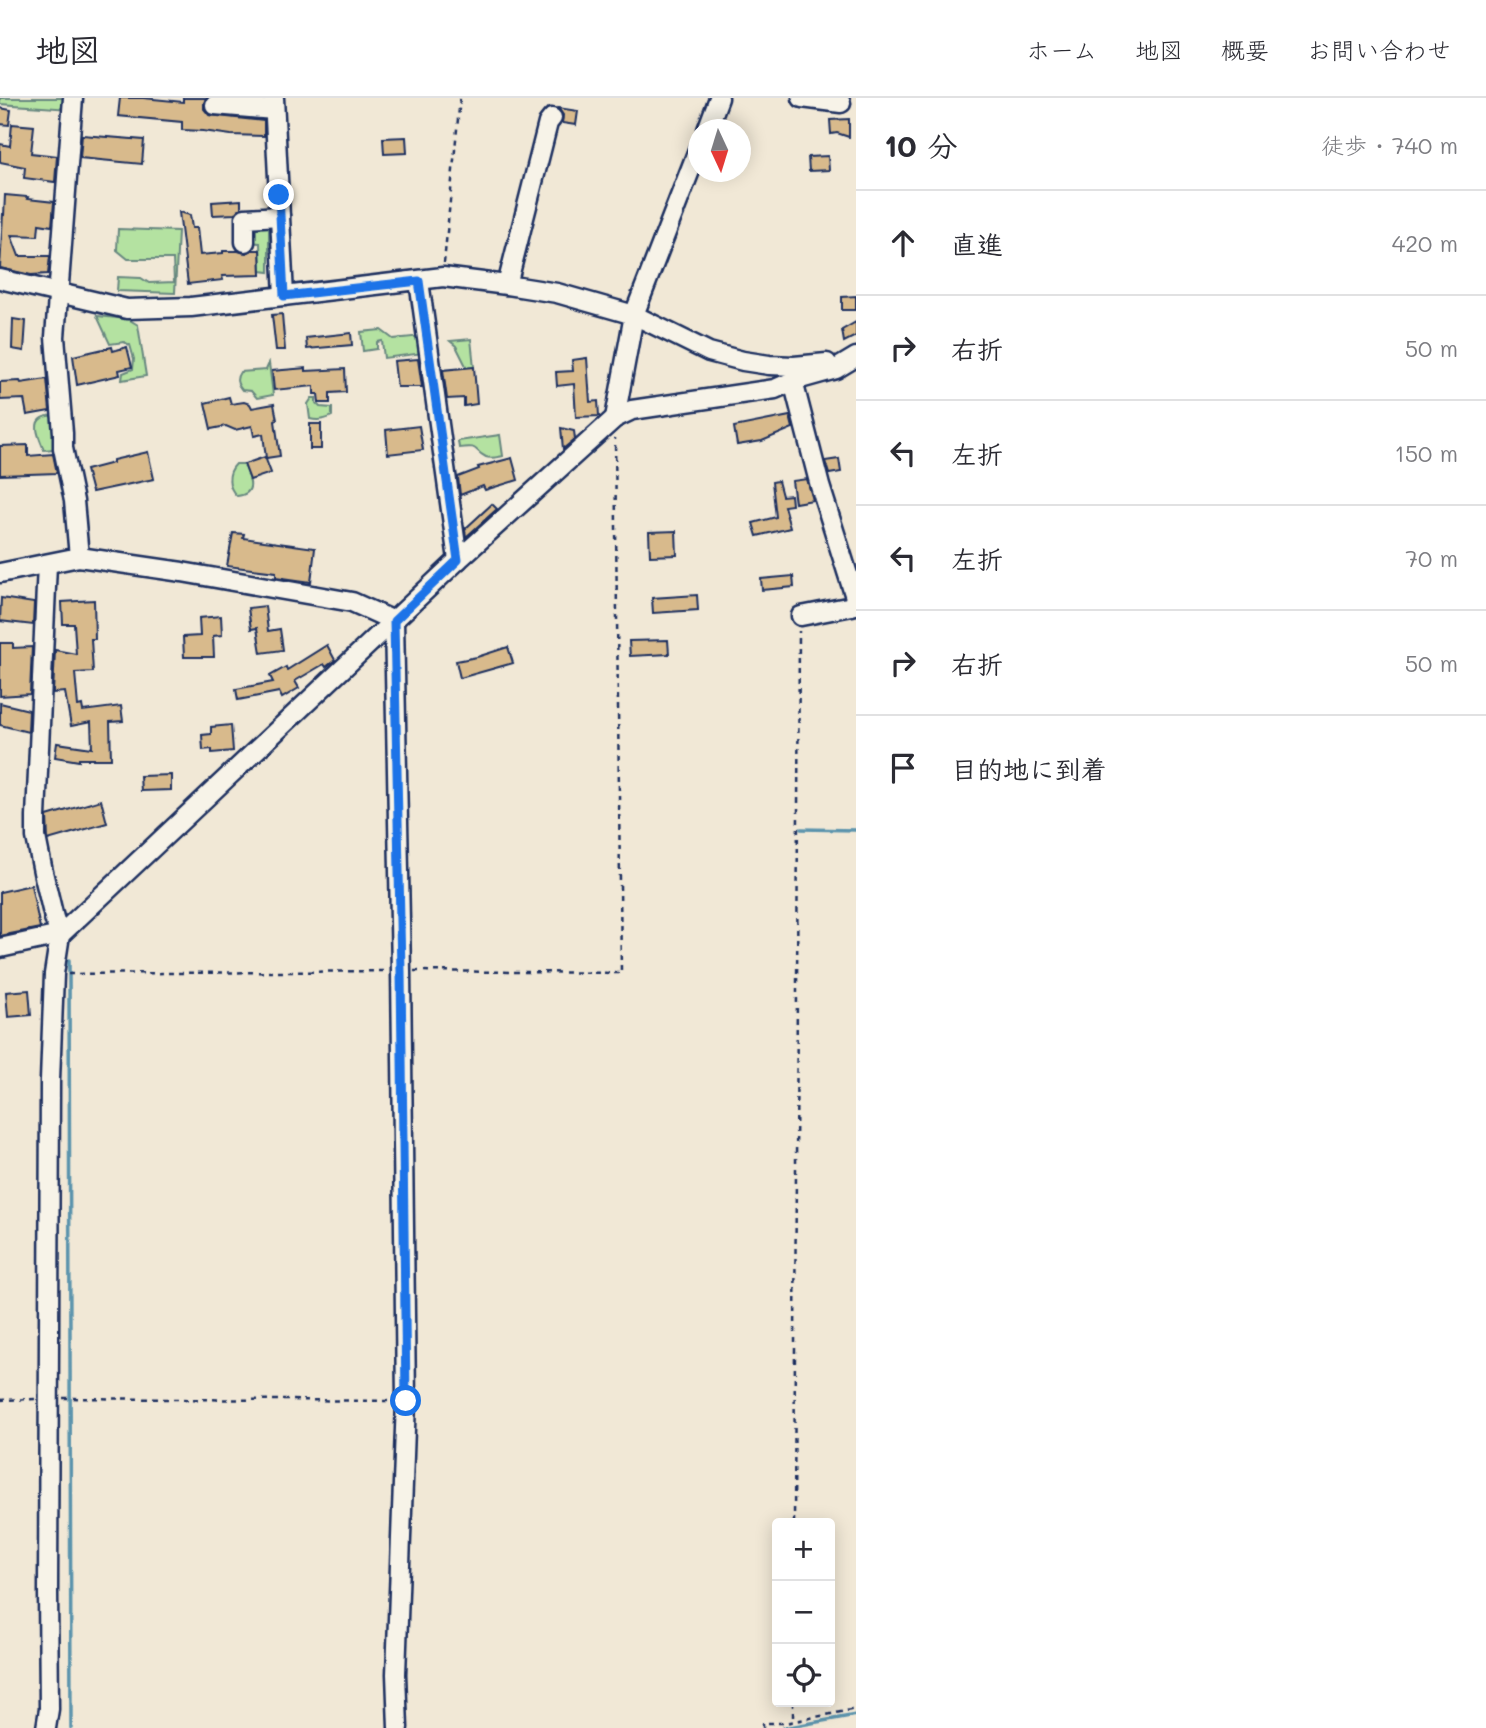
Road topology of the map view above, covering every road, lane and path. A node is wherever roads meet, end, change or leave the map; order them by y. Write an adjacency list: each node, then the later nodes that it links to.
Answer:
1 (73, 98): 17 (street)
2 (460, 98): 13 (path)
3 (719, 98): 9 (street)
4 (803, 98): 5 (street)
5 (841, 103)
6 (215, 104): 7 (street)
7 (274, 104): 11 (street)
8 (552, 118): 16 (street)
9 (711, 119)
10 (688, 176): 19 (street)
11 (280, 216): 12 (street); 18 (street)
12 (245, 243)
13 (443, 277): 15 (street); 16 (street)
14 (0, 279): 17 (street)
15 (419, 281): 18 (street); 24 (street)
16 (507, 285): 19 (street)
17 (59, 292): 18 (street); 23 (street)
18 (284, 296)
19 (634, 315): 20 (street); 22 (street)
20 (856, 356): 21 (street)
21 (793, 381): 22 (street); 27 (street)
22 (615, 418): 24 (street); 32 (path)
23 (79, 557): 25 (street); 29 (street)
24 (458, 560): 29 (street)
25 (47, 564): 26 (street); 30 (street)
26 (0, 573)
27 (856, 597): 28 (street)
28 (801, 616): 37 (path)
29 (394, 621): 30 (street); 32 (street)
30 (60, 934): 31 (street); 33 (street)
31 (0, 948)
32 (401, 971): 33 (path); 36 (street)
33 (54, 974): 34 (street)
34 (49, 1398): 35 (path); 36 (path); 41 (street)
35 (0, 1400)
36 (406, 1401): 42 (street)
37 (794, 1518)
38 (793, 1707): 40 (path)
39 (856, 1709): 40 (path)
40 (793, 1721): 43 (path)
41 (46, 1728)
42 (398, 1728)
43 (763, 1728)

